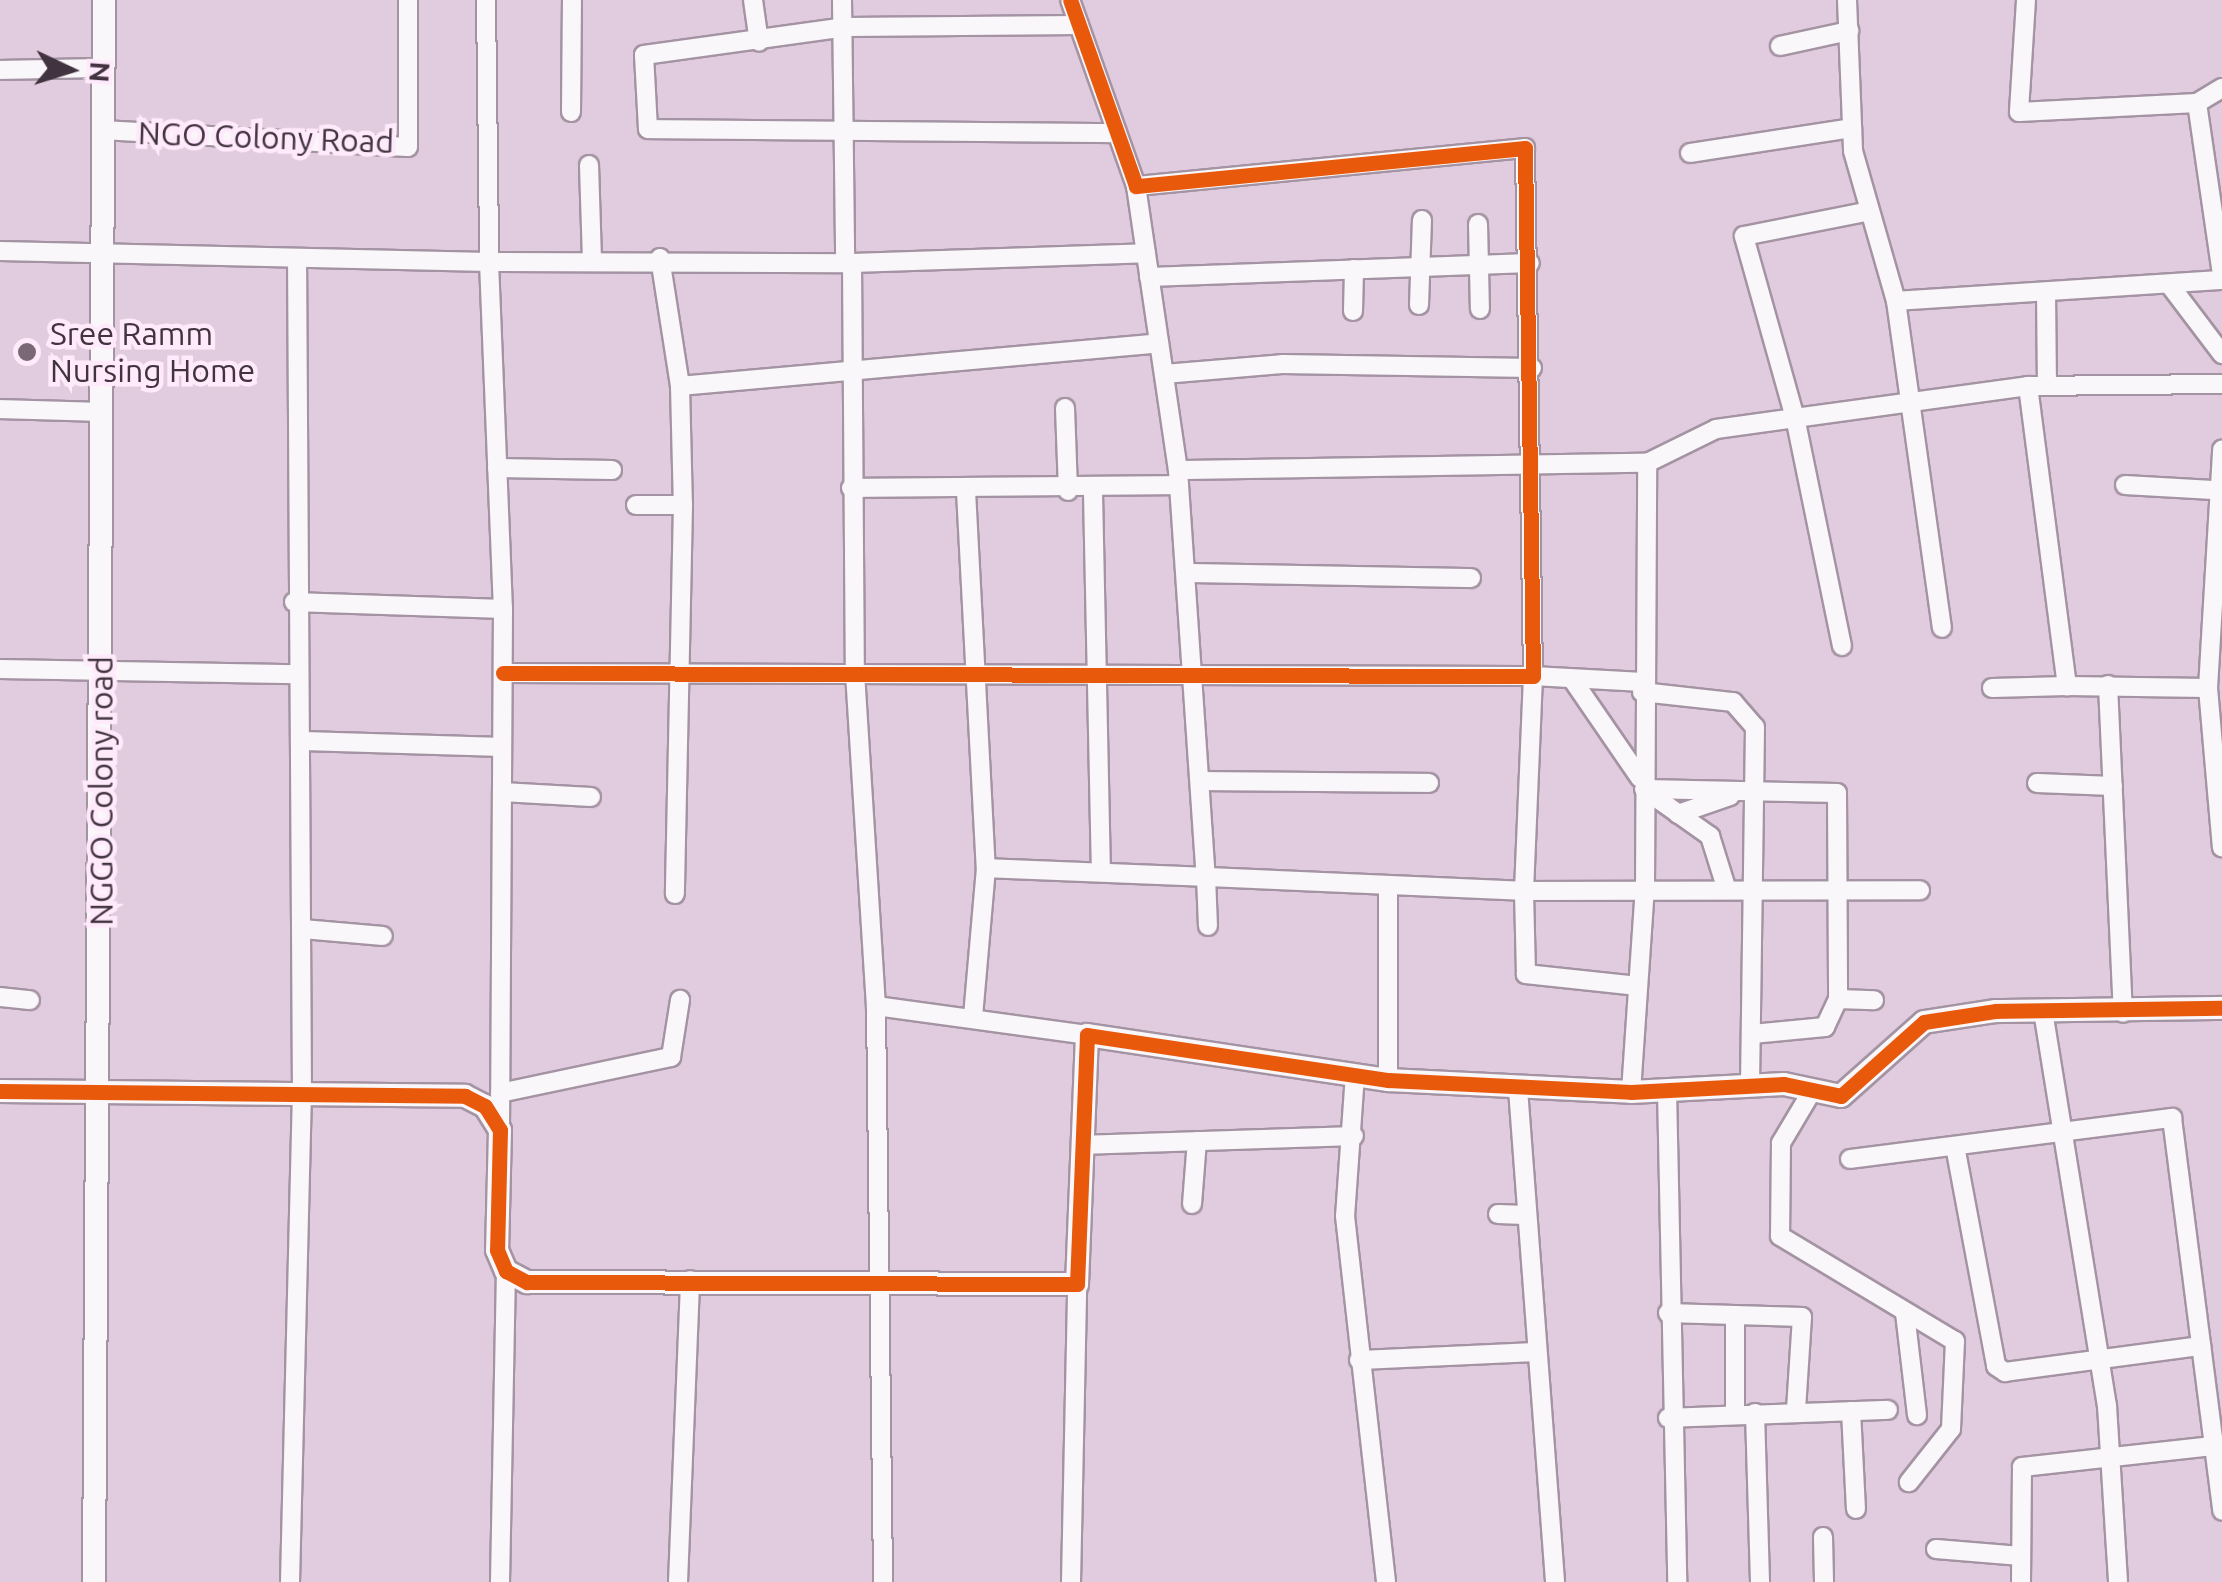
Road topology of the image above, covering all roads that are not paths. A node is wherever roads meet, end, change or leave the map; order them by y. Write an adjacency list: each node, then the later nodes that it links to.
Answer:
1 (104, 0): 15 (street, NGGO Colony road)
2 (408, 0): 21 (street, NGO Colony Road)
3 (486, 0): 36 (street)
4 (572, 0): 19 (street)
5 (753, 0): 13 (street)
6 (842, 0): 11 (street)
7 (1070, 0): 10 (street)
8 (1848, 0): 12 (street)
9 (2026, 0): 18 (street)
10 (1079, 25): 11 (street); 23 (street)
11 (846, 27): 13 (street); 22 (street)
12 (1850, 31): 14 (street); 20 (street)
13 (760, 42): 22 (street)
14 (1780, 46)
15 (104, 68): 16 (street); 21 (street, NGGO Colony road)
16 (0, 70)
17 (2222, 88): 18 (street)
18 (2197, 103): 43 (street)
19 (570, 112)
20 (1852, 128): 24 (street); 27 (street)
21 (102, 130): 32 (street, NGGO Colony road)
22 (850, 132): 23 (street); 37 (street)
23 (1117, 133): 26 (street)
24 (1690, 153)
25 (589, 165): 35 (street)
26 (1136, 186): 31 (street); 38 (street)
27 (1870, 211): 46 (street); 62 (street)
28 (1422, 220): 40 (street)
29 (1478, 224): 39 (street)
30 (0, 251): 32 (street)
31 (1146, 254): 37 (street); 42 (street)
32 (103, 257): 33 (street); 61 (street, NGGO Colony road)
33 (297, 258): 36 (street); 80 (street)
34 (660, 258): 35 (street); 37 (street); 56 (street)
35 (592, 260): 36 (street)
36 (489, 262): 66 (street)
37 (848, 262): 54 (street)
38 (1530, 263): 39 (street); 52 (street)
39 (1480, 264): 40 (street); 48 (street)
40 (1421, 267): 41 (street); 47 (street)
41 (1354, 270): 42 (street); 49 (street)
42 (1149, 277): 50 (street)
43 (2222, 277): 44 (street)
44 (2169, 284): 45 (street); 51 (street)
45 (2046, 292): 46 (street); 57 (street)
46 (1896, 301): 58 (street)
47 (1419, 305)
48 (1480, 309)
49 (1352, 312)
50 (1159, 343): 53 (street); 54 (street)
51 (2222, 354)
52 (1532, 368): 53 (street); 65 (street)
53 (1164, 374): 68 (street)
54 (848, 376): 56 (street); 70 (street)
55 (2222, 384): 57 (street)
56 (680, 386): 76 (street)
57 (2038, 386): 58 (street); 96 (street)
58 (1913, 404): 62 (street); 82 (street)
59 (1065, 408): 72 (street)
60 (0, 409): 61 (street)
61 (103, 412): 85 (street, NGGO Colony road)
62 (1794, 418): 64 (street); 83 (street)
63 (2222, 449): 73 (street)
64 (1647, 463): 65 (street); 97 (street)
65 (1532, 466): 68 (street); 93 (street)
66 (498, 468): 67 (street); 81 (street)
67 (612, 470)
68 (1178, 478): 74 (street); 78 (street)
69 (2125, 485): 73 (street)
70 (851, 488): 71 (street); 87 (street)
71 (966, 490): 72 (street); 90 (street)
72 (1068, 490): 74 (street)
73 (2213, 490): 77 (street)
74 (1093, 492): 91 (street)
75 (636, 505): 76 (street)
76 (683, 505): 86 (street)
77 (2216, 558): 99 (street)
78 (1186, 573): 79 (street); 92 (street)
79 (1470, 578)
80 (294, 602): 81 (street); 89 (street)
81 (503, 609): 88 (street)
82 (1942, 628)
83 (1842, 646)
84 (0, 670): 85 (street)
85 (102, 672): 89 (street); 147 (street, NGGO Colony road)
86 (679, 672): 87 (street); 88 (street); 122 (street)
87 (854, 672): 90 (street); 132 (street)
88 (503, 673): 101 (street)
89 (298, 674): 100 (street)
90 (975, 676): 91 (street); 112 (street)
91 (1098, 676): 92 (street); 113 (street)
92 (1191, 676): 93 (street); 102 (street)
93 (1533, 676): 94 (street); 121 (street)
94 (1572, 679): 97 (street); 105 (street)
95 (2108, 685): 96 (street); 99 (street); 106 (street)
96 (2067, 686): 98 (street)
97 (1643, 687): 105 (street); 108 (street)
98 (1992, 688)
99 (2208, 688): 111 (street)
100 (304, 741): 101 (street); 124 (street)
101 (502, 747): 107 (street)
102 (1204, 781): 104 (street); 114 (street)
103 (2037, 782): 106 (street)
104 (1429, 784)
105 (1642, 784): 108 (street); 110 (street); 116 (street)
106 (2112, 786): 135 (street)
107 (502, 792): 109 (street); 149 (street)
108 (1749, 792): 110 (street); 117 (street); 118 (street)
109 (592, 797)
110 (1678, 814): 119 (street)
111 (2222, 847)
112 (986, 868): 113 (street); 136 (street)
113 (1102, 871): 114 (street)
114 (1206, 877): 115 (street); 123 (street)
115 (1388, 885): 121 (street); 140 (street)
116 (1644, 886): 119 (street); 121 (street); 126 (street)
117 (1751, 887): 118 (street); 119 (street); 137 (street)
118 (1844, 887): 120 (street); 128 (street)
119 (1726, 888)
120 (1920, 890)
121 (1524, 891): 126 (street)
122 (676, 894)
123 (1208, 926)
124 (303, 930): 125 (street); 148 (street)
125 (383, 936)
126 (1638, 986): 146 (street)
127 (0, 996): 129 (street)
128 (1838, 999): 131 (street); 137 (street)
129 (30, 1000)
130 (680, 1000): 149 (street)
131 (1874, 1000)
132 (876, 1006): 136 (street); 162 (street)
133 (2222, 1008): 135 (street)
134 (2043, 1012): 135 (street); 145 (street); 151 (street)
135 (2123, 1013)
136 (973, 1016): 138 (street)
137 (1752, 1034): 141 (street)
138 (1087, 1035): 139 (street); 154 (street)
139 (1356, 1074): 140 (street); 152 (street)
140 (1388, 1080): 142 (street)
141 (1750, 1087): 143 (street); 145 (street)
142 (1518, 1089): 146 (street); 159 (street)
143 (1668, 1090): 146 (street); 164 (street)
144 (0, 1091): 147 (street)
145 (1812, 1091): 165 (street)
146 (1632, 1092)
147 (100, 1093): 148 (street); 186 (street, NGGO Colony road)
148 (302, 1094): 150 (street); 187 (street)
149 (500, 1094): 150 (street)
150 (500, 1130): 160 (street)
151 (2062, 1132): 155 (street); 167 (street); 170 (street)
152 (1354, 1136): 153 (street); 169 (street)
153 (1197, 1141): 154 (street); 157 (street)
154 (1081, 1145): 163 (street)
155 (1955, 1146): 156 (street); 170 (street)
156 (1850, 1159)
157 (1192, 1204)
158 (1498, 1214): 159 (street)
159 (1525, 1215): 168 (street)
160 (506, 1271): 161 (street); 188 (street)
161 (690, 1280): 162 (street); 189 (street)
162 (882, 1281): 163 (street); 190 (street)
163 (1078, 1284): 191 (street)
164 (1668, 1313): 166 (street); 177 (street)
165 (1905, 1313): 176 (street); 180 (street)
166 (1735, 1315): 173 (street); 175 (street)
167 (2201, 1346): 170 (street); 178 (street)
168 (1537, 1352): 169 (street); 193 (street)
169 (1359, 1360): 192 (street)
170 (2100, 1360): 179 (street)
171 (1850, 1410): 172 (street); 173 (street); 181 (street)
172 (1888, 1410)
173 (1796, 1411): 174 (street)
174 (1755, 1413): 175 (street); 195 (street)
175 (1735, 1414): 177 (street)
176 (1917, 1415)
177 (1668, 1418): 194 (street)
178 (2219, 1445): 179 (street); 182 (street)
179 (2111, 1458): 185 (street); 198 (street)
180 (1908, 1482)
181 (1856, 1509)
182 (2222, 1511)
183 (1823, 1537): 196 (street)
184 (1936, 1550): 185 (street)
185 (2020, 1556): 197 (street)
186 (94, 1582)
187 (290, 1582)
188 (500, 1582)
189 (678, 1582)
190 (883, 1582)
191 (1071, 1582)
192 (1386, 1582)
193 (1554, 1582)
194 (1677, 1582)
195 (1760, 1582)
196 (1824, 1582)
197 (2022, 1582)
198 (2118, 1582)

